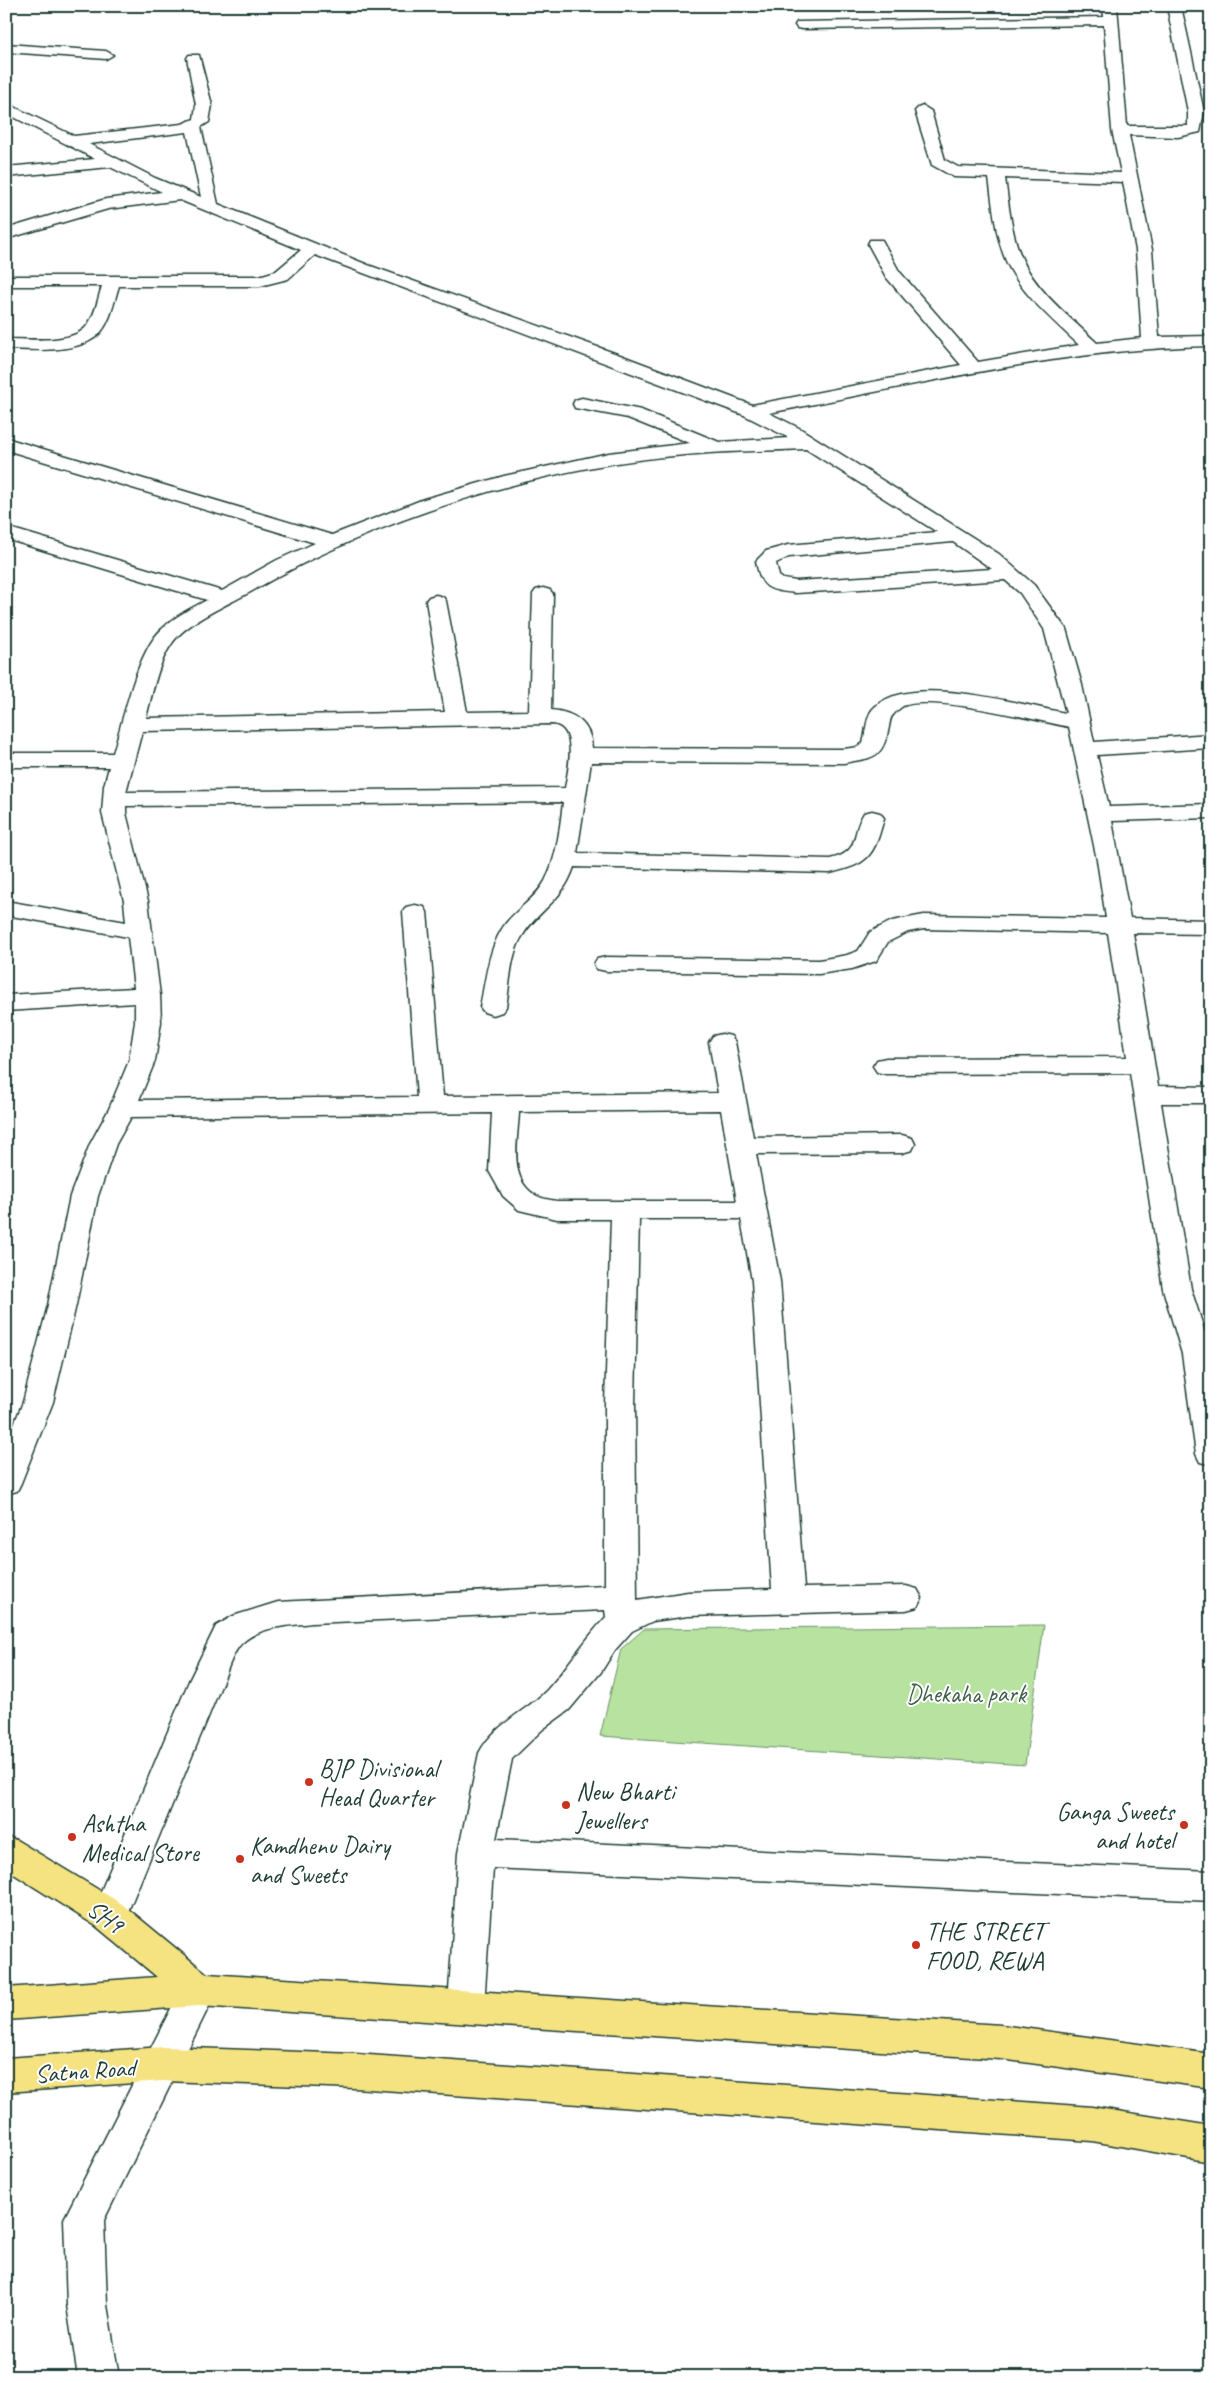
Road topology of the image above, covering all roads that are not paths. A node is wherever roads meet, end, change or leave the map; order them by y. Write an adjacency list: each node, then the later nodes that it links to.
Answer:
1 (1174, 6): 10 (street)
2 (1112, 13): 3 (street); 10 (street)
3 (802, 25)
4 (6, 48): 5 (street)
5 (106, 55)
6 (194, 58): 9 (street)
7 (6, 106): 11 (street)
8 (922, 111): 14 (street)
9 (194, 126): 11 (street); 17 (street)
10 (1120, 130): 15 (street)
11 (73, 141): 12 (street)
12 (113, 162): 13 (street); 16 (street)
13 (6, 172)
14 (997, 175): 15 (street); 26 (street)
15 (1131, 178): 24 (street)
16 (183, 195): 17 (street); 18 (street)
17 (211, 207): 20 (street)
18 (6, 234)
19 (876, 244): 27 (street)
20 (313, 248): 22 (street); 29 (street)
21 (6, 281): 22 (street)
22 (112, 281): 25 (street)
23 (1211, 341): 24 (street)
24 (1151, 342): 26 (street)
25 (6, 344)
26 (1092, 348): 27 (street)
27 (973, 368): 29 (street)
28 (582, 404): 32 (street)
29 (751, 411): 30 (street)
30 (809, 442): 32 (street); 34 (street)
31 (6, 444): 35 (street)
32 (716, 448): 35 (street)
33 (6, 533): 38 (street)
34 (958, 536): 36 (street); 36 (street)
35 (333, 542): 38 (street)
36 (1010, 574): 42 (street)
37 (543, 594): 40 (street)
38 (224, 598): 43 (street)
39 (436, 601): 41 (street)
40 (540, 716): 41 (street); 46 (street)
41 (457, 718): 43 (street)
42 (1079, 722): 45 (street); 46 (street)
43 (133, 725): 48 (street)
44 (1211, 741): 45 (street)
45 (1084, 749): 52 (street)
46 (580, 755): 49 (street)
47 (6, 760): 48 (street)
48 (122, 760): 50 (street)
49 (575, 795): 50 (street); 54 (street)
50 (115, 799): 59 (street)
51 (1211, 811): 52 (street)
52 (1098, 814): 57 (street)
53 (872, 818): 54 (street)
54 (564, 860): 63 (street)
55 (6, 908): 59 (street)
56 (415, 912): 71 (street)
57 (1119, 924): 58 (street); 60 (street); 65 (street)
58 (1211, 927)
59 (140, 932): 61 (street)
60 (606, 964)
61 (147, 995): 62 (street); 72 (street)
62 (6, 1003)
63 (493, 1008)
64 (722, 1042): 69 (street)
65 (1142, 1065): 66 (street); 67 (street)
66 (886, 1066)
67 (1146, 1094): 68 (street); 77 (street)
68 (1211, 1096)
69 (733, 1101): 70 (street); 74 (street)
70 (506, 1105): 71 (street); 76 (street)
71 (431, 1106): 72 (street)
72 (122, 1109): 79 (street)
73 (902, 1144): 74 (street)
74 (741, 1146): 75 (street)
75 (754, 1210): 76 (street); 81 (street)
76 (625, 1211): 82 (street)
77 (1204, 1354): 78 (street)
78 (1211, 1454)
79 (6, 1483)
80 (906, 1598): 81 (street)
81 (789, 1601): 82 (street)
82 (621, 1609): 84 (street); 86 (street)
83 (6, 1851): 86 (main road, SH9)
84 (476, 1853): 85 (street); 89 (street)
85 (1211, 1886)
86 (109, 1915): 87 (main road, SH9)
87 (199, 1990): 88 (main road); 89 (main road); 90 (street)
88 (6, 2004)
89 (466, 2006): 91 (main road)
90 (163, 2064): 92 (main road, Satna Road); 93 (main road, Satna Road); 94 (street)
91 (1211, 2071)
92 (6, 2075)
93 (1211, 2144)
94 (99, 2377)

